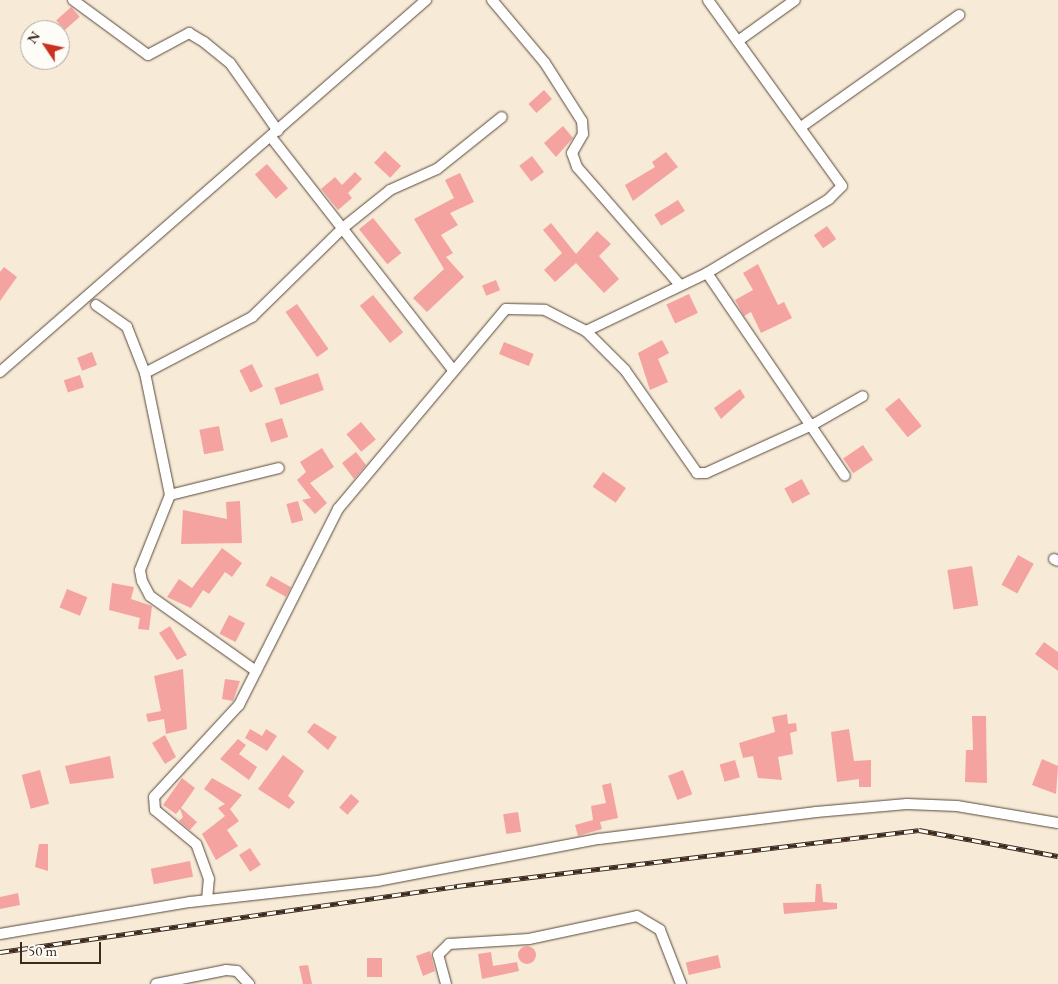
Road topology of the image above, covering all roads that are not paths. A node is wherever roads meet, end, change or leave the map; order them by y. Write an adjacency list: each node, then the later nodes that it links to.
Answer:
1 (73, 0): 10 (street)
2 (426, 0): 10 (street)
3 (492, 0): 13 (street)
4 (708, 0): 7 (street)
5 (795, 0): 7 (street)
6 (959, 15): 9 (street)
7 (738, 42): 9 (street)
8 (502, 117): 11 (street)
9 (802, 127): 12 (street)
10 (275, 134): 11 (street); 17 (street)
11 (344, 227): 16 (street); 18 (street)
12 (707, 273): 13 (street); 20 (street)
13 (680, 285): 15 (street)
14 (96, 305): 18 (street)
15 (586, 331): 16 (street); 20 (street)
16 (452, 369): 24 (street)
17 (0, 372)
18 (145, 373): 23 (street)
19 (863, 396): 20 (street)
20 (814, 424): 22 (street)
21 (279, 468): 23 (street)
22 (845, 476)
23 (170, 495): 24 (street)
24 (256, 671): 26 (street)
25 (1058, 823): 26 (street)
26 (207, 900): 27 (street)
27 (0, 934)
28 (156, 984): 29 (street)
29 (249, 984)
30 (446, 984): 31 (street)
31 (681, 984)

